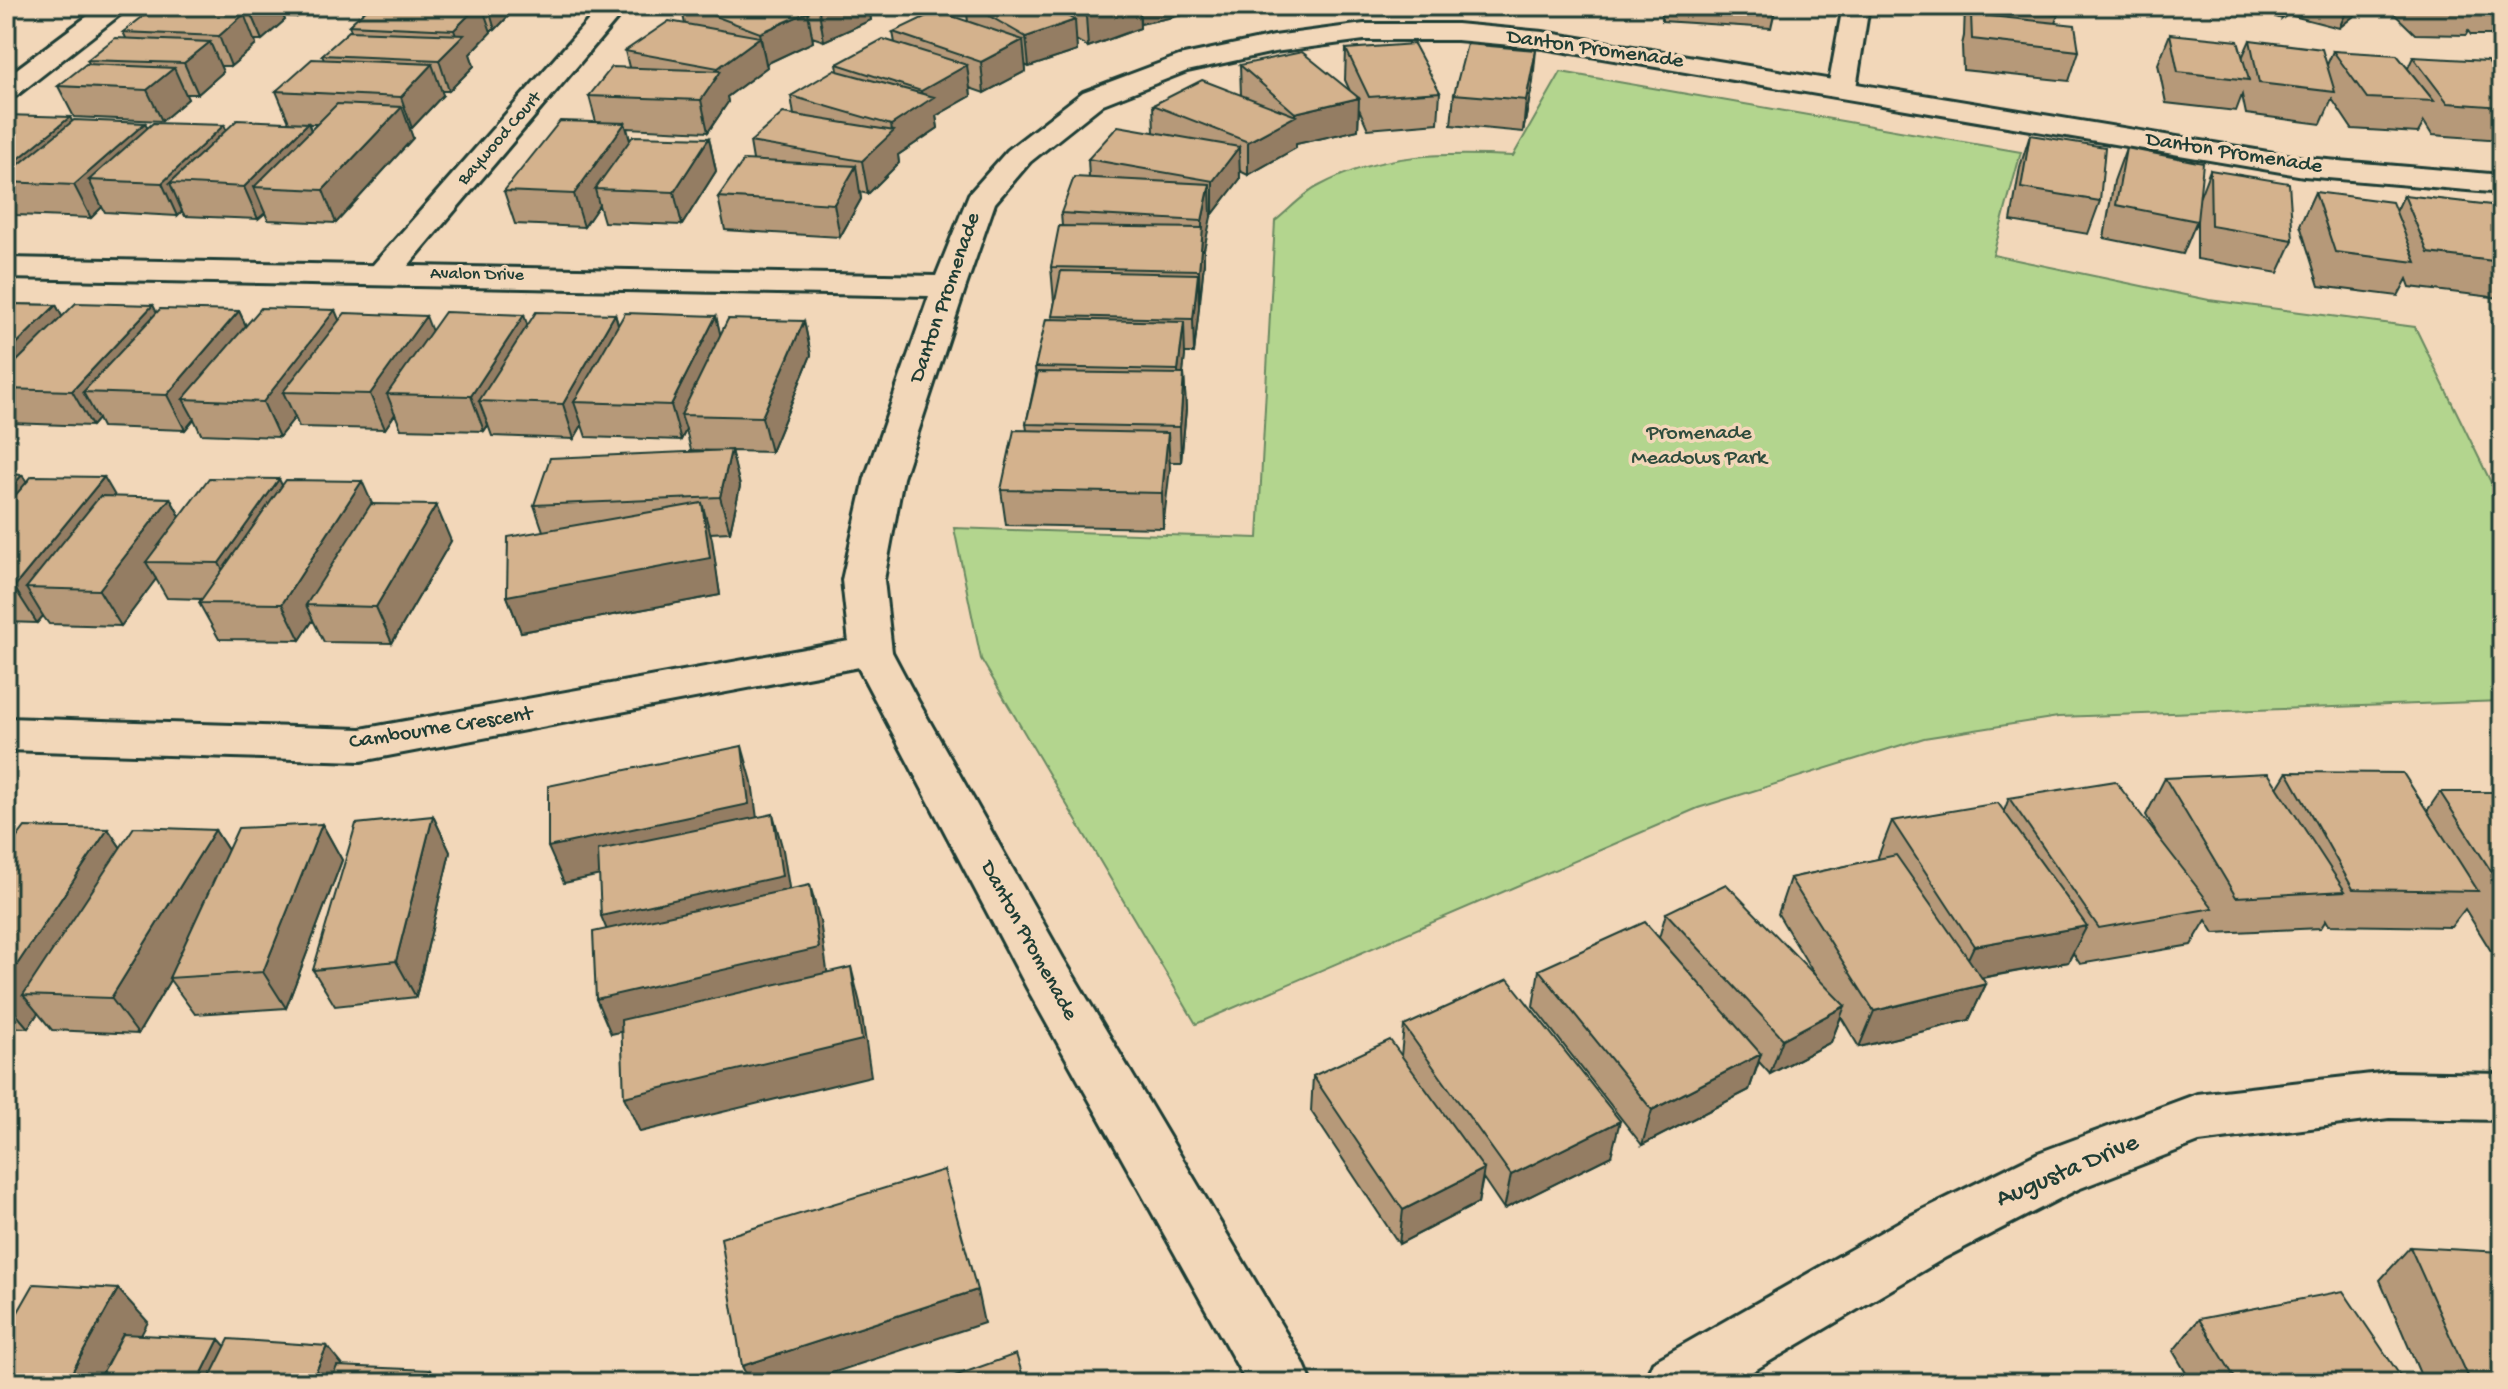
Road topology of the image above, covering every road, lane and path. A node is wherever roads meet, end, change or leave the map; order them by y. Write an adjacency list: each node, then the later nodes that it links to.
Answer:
1 (118, 6): 7 (street)
2 (615, 6): 10 (street, Baywood Court)
3 (1351, 6): 5 (street)
4 (1856, 6): 6 (street)
5 (1364, 32): 6 (street, Danton Promenade); 11 (street, Danton Promenade)
6 (1842, 88): 8 (street, Danton Promenade)
7 (6, 90)
8 (2502, 184)
9 (6, 268): 10 (street, Avalon Drive)
10 (384, 273): 11 (street, Avalon Drive)
11 (949, 286): 12 (street, Danton Promenade)
12 (871, 652): 13 (street, Cambourne Crescent); 15 (street, Danton Promenade)
13 (6, 734)
14 (2502, 1097): 16 (street, Augusta Drive)
15 (1281, 1383)
16 (1675, 1383)

